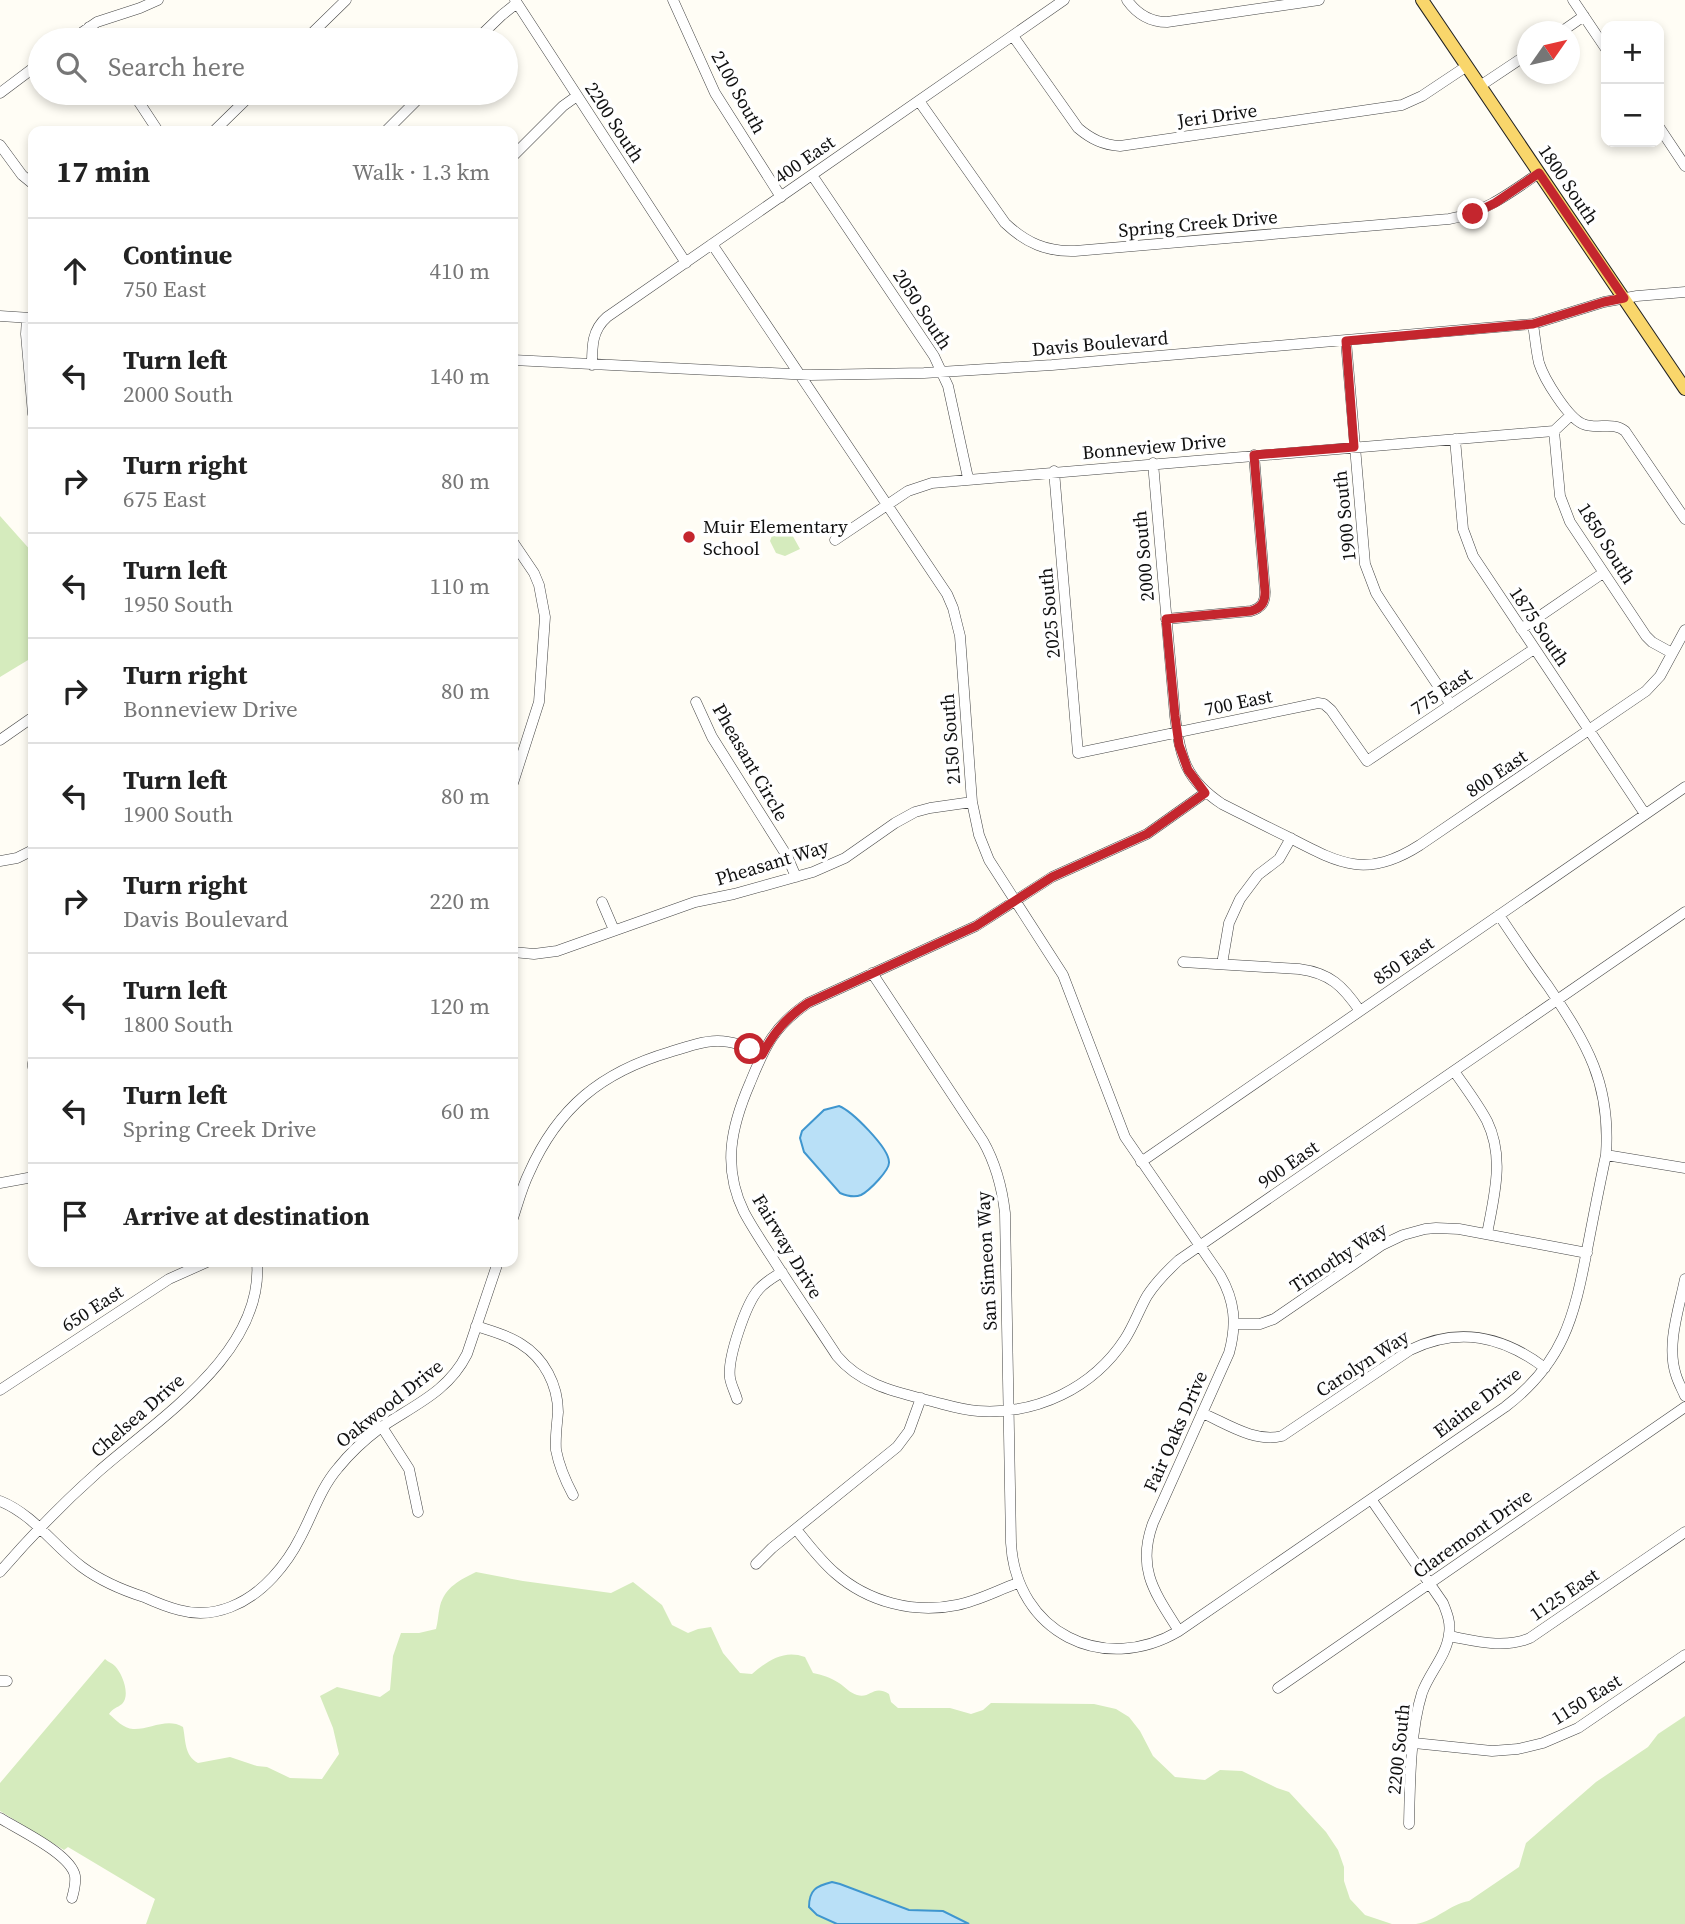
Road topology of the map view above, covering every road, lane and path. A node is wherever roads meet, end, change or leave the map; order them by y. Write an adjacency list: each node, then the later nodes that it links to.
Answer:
1 (158, 0): 12 (street)
2 (346, 0): 13 (street)
3 (673, 0): 37 (street, 2100 South)
4 (1064, 0): 15 (street, 400 East)
5 (1127, 0): 6 (street)
6 (1320, 0)
7 (1422, 0): 18 (main road, 1800 South)
8 (1573, 0): 10 (street)
9 (516, 2): 14 (street); 22 (street, 2200 South)
10 (1584, 16): 11 (street); 16 (street)
11 (1577, 21)
12 (89, 27)
13 (317, 28)
14 (488, 28)
15 (1013, 36): 18 (street, Jeri Drive); 23 (street, 400 East)
16 (1601, 42)
17 (1517, 61): 20 (street)
18 (1467, 66): 20 (main road, 1800 South)
19 (28, 72): 21 (street)
20 (1480, 86): 34 (main road, 1800 South)
21 (0, 93)
22 (577, 96): 32 (street); 39 (street, 2200 South)
23 (919, 101): 34 (street, Spring Creek Drive); 35 (street, 400 East)
24 (140, 105): 27 (street)
25 (241, 105): 28 (street)
26 (412, 105): 29 (street)
27 (155, 126)
28 (219, 126)
29 (391, 126)
30 (1664, 134): 33 (street)
31 (0, 145): 36 (street)
32 (518, 151)
33 (1685, 166)
34 (1539, 173): 41 (main road, 1800 South)
35 (812, 175): 37 (street, 400 East); 50 (street, 2050 South)
36 (28, 180)
37 (781, 197): 38 (street, 400 East)
38 (712, 244): 39 (street, 400 East); 51 (street, 2150 South)
39 (686, 263): 49 (street, 400 East)
40 (1685, 292): 41 (street, Davis Boulevard)
41 (1624, 298): 44 (street, Davis Boulevard); 52 (main road, 1800 South)
42 (0, 316): 43 (street)
43 (28, 318)
44 (1533, 324): 46 (street, Davis Boulevard); 53 (street)
45 (28, 326): 47 (street)
46 (1346, 341): 50 (street, Davis Boulevard); 56 (street, 1900 South)
47 (28, 357)
48 (518, 360): 49 (street, Davis Boulevard)
49 (592, 365): 51 (street, Davis Boulevard)
50 (942, 372): 51 (street, Davis Boulevard); 60 (street, 2050 South)
51 (801, 374): 61 (street, 2150 South)
52 (1685, 388)
53 (1570, 416): 54 (street); 62 (street)
54 (1554, 431): 55 (street, Bonneview Drive); 65 (street, 1850 South)
55 (1455, 439): 56 (street, Bonneview Drive); 67 (street, 1875 South)
56 (1354, 447): 57 (street, Bonneview Drive); 72 (street, 1900 South)
57 (1254, 455): 58 (street, Bonneview Drive); 66 (street)
58 (1153, 463): 59 (street, Bonneview Drive); 66 (street, 2000 South)
59 (1054, 471): 60 (street, Bonneview Drive); 77 (street, 2025 South)
60 (968, 478): 61 (street, Bonneview Drive)
61 (888, 504): 63 (street, Bonneview Drive); 82 (street, 2150 South)
62 (1685, 519)
63 (835, 540)
64 (518, 552): 78 (street)
65 (1603, 573): 67 (street); 70 (street, 1850 South)
66 (1166, 619): 75 (street, 2000 South)
67 (1521, 629): 69 (street, 1875 South)
68 (1685, 631): 70 (street, 800 East)
69 (1534, 649): 72 (street, 775 East); 74 (street, 1875 South)
70 (1672, 653): 74 (street, 800 East)
71 (696, 702): 87 (street, Pheasant Circle)
72 (1451, 705): 79 (street, 775 East)
73 (28, 720): 76 (street)
74 (1589, 731): 83 (street, 1875 South); 84 (street, 800 East)
75 (1177, 732): 77 (street, 700 East); 79 (street, 700 East); 81 (street, 2000 South)
76 (0, 740)
77 (1078, 752)
78 (518, 760)
79 (1367, 761)
80 (1685, 786): 83 (street, 850 East)
81 (1205, 793): 84 (street, 2000 South); 88 (street, Fairway Drive)
82 (972, 802): 87 (street, Pheasant Way); 88 (street, 2150 South)
83 (1645, 814): 91 (street, 850 East)
84 (1291, 838): 95 (street)
85 (28, 852): 86 (street)
86 (0, 861)
87 (796, 877): 92 (street, Pheasant Way)
88 (1016, 901): 96 (street, Fairway Drive); 102 (street, 2150 South)
89 (602, 902): 92 (street)
90 (1685, 912): 97 (street, 900 East)
91 (1499, 915): 97 (street, Elaine Drive); 98 (street, 850 East)
92 (614, 930): 93 (street, Pheasant Way)
93 (518, 952)
94 (1183, 962): 95 (street)
95 (1222, 964): 98 (street)
96 (872, 973): 99 (street, Fairway Drive); 123 (street, San Simeon Way)
97 (1557, 1000): 100 (street, 900 East); 101 (street, Elaine Drive)
98 (1360, 1011): 102 (street, 850 East)
99 (762, 1055): 106 (street); 113 (street, Fairway Drive)
100 (1454, 1071): 107 (street); 108 (street, 900 East)
101 (1606, 1155): 103 (street); 109 (street, Elaine Drive)
102 (1141, 1162): 108 (street, 2150 South)
103 (1685, 1168)
104 (28, 1178): 105 (street)
105 (0, 1183)
106 (518, 1203)
107 (1487, 1234): 109 (street, Timothy Way); 115 (street, Timothy Way)
108 (1199, 1247): 115 (street, Fair Oaks Drive); 123 (street, 900 East)
109 (1587, 1253): 117 (street, Elaine Drive)
110 (194, 1267): 118 (street, 650 East)
111 (257, 1267): 130 (street, Chelsea Drive)
112 (496, 1267): 116 (street, Oakwood Drive)
113 (782, 1272): 120 (street, Fairway Drive); 121 (street)
114 (1685, 1279): 119 (street)
115 (1235, 1324): 124 (street, Fair Oaks Drive)
116 (476, 1326): 125 (street, Oakwood Drive); 126 (street)
117 (1545, 1368): 124 (street, Carolyn Way); 127 (street, Elaine Drive)
118 (0, 1390)
119 (1685, 1396)
120 (921, 1398): 123 (street, 900 East); 131 (street)
121 (737, 1399)
122 (1685, 1407): 136 (street, Claremont Drive)
123 (1008, 1410): 135 (street, San Simeon Way)
124 (1202, 1413): 137 (street, Fair Oaks Drive)
125 (382, 1427): 129 (street); 130 (street, Oakwood Drive)
126 (573, 1495)
127 (1371, 1499): 136 (street); 137 (street, Elaine Drive)
128 (0, 1501): 130 (street, Oakwood Drive)
129 (418, 1512)
130 (39, 1528): 134 (street, Chelsea Drive)
131 (796, 1529): 133 (street); 135 (street)
132 (1685, 1532): 138 (street, 1125 East)
133 (756, 1564)
134 (0, 1572)
135 (1018, 1583): 137 (street, Elaine Drive)
136 (1429, 1584): 138 (street); 140 (street, Claremont Drive)
137 (1179, 1630)
138 (1449, 1636): 141 (street, 2200 South)
139 (1685, 1655): 141 (street, 1150 East)
140 (1278, 1688)
141 (1414, 1743): 143 (street, 2200 South)
142 (0, 1818): 144 (street)
143 (1409, 1824)
144 (72, 1898)

